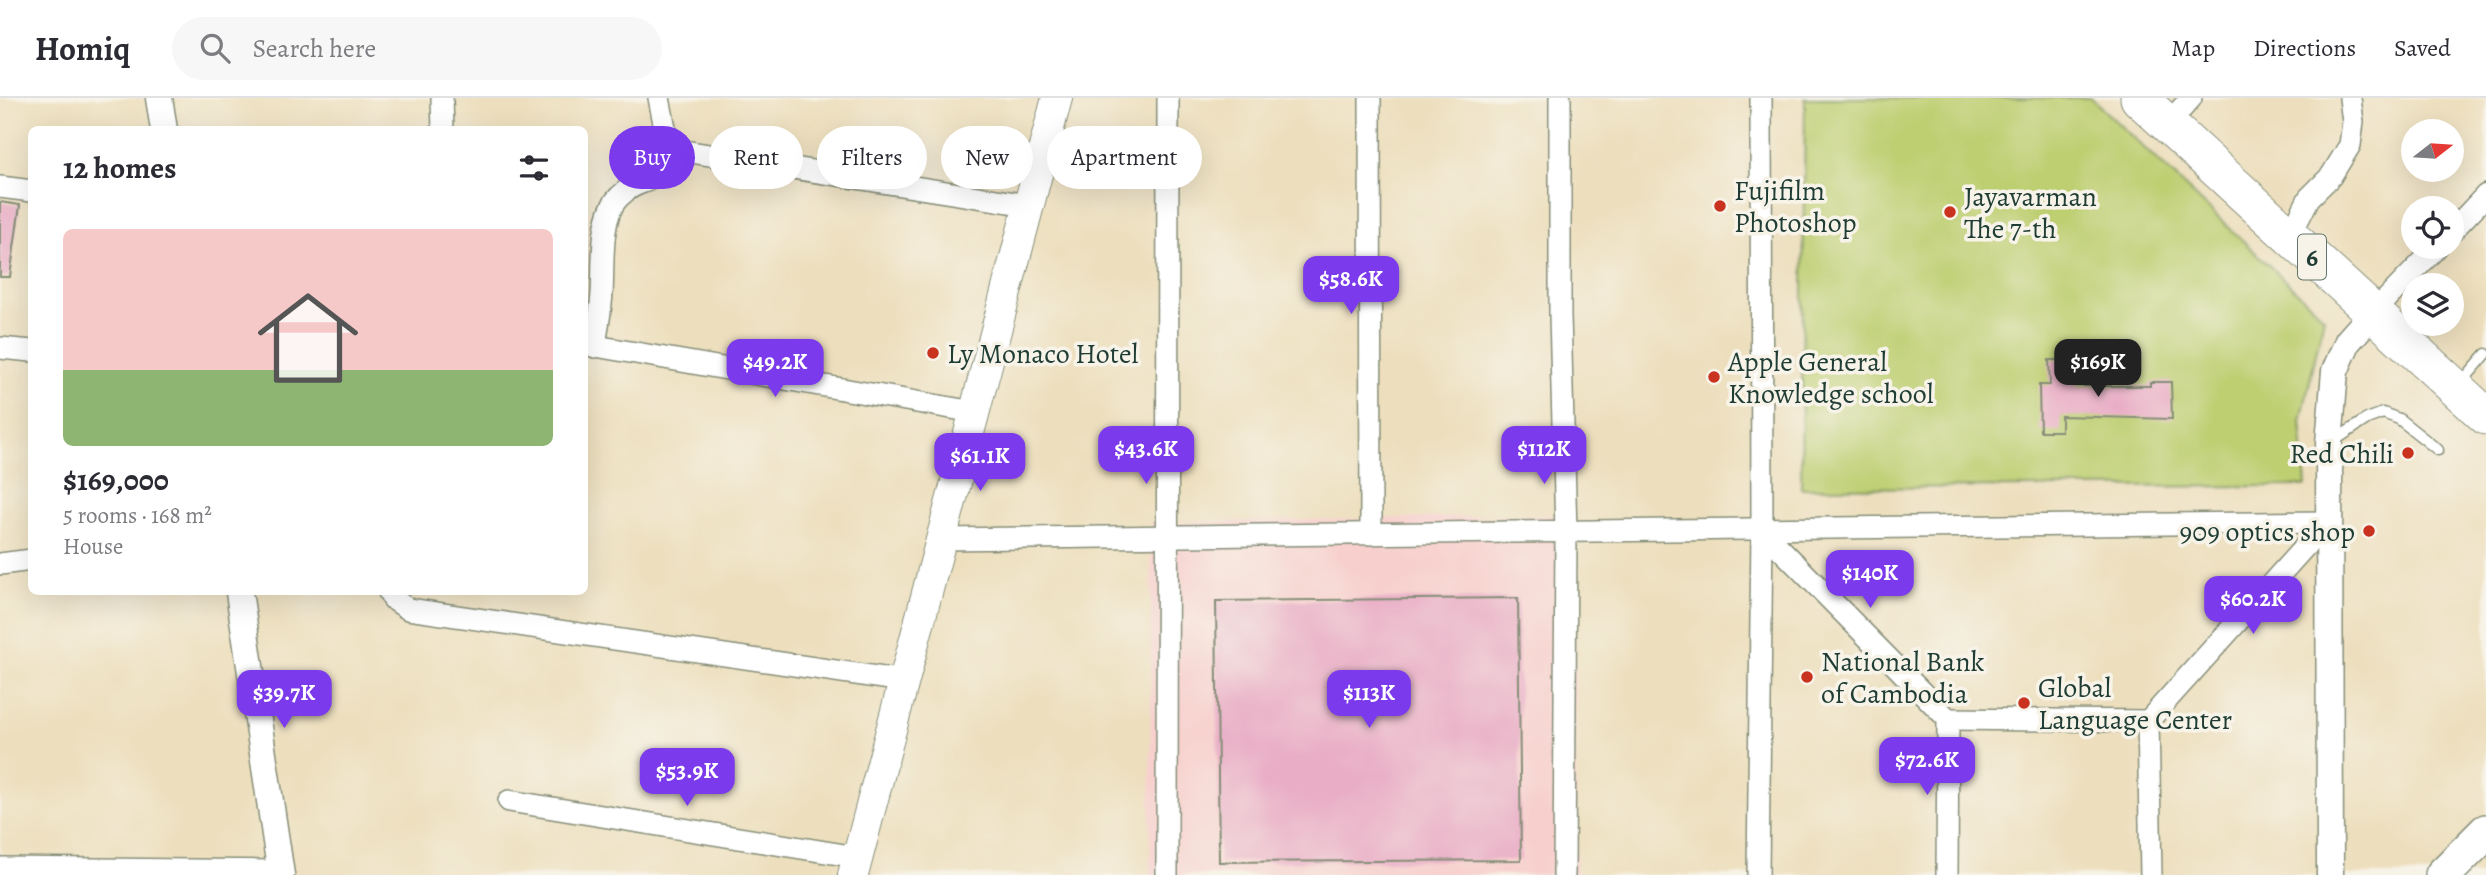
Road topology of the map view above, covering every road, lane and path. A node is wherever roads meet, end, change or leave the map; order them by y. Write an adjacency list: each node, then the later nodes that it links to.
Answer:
1 (159, 98): 11 (street)
2 (442, 98): 12 (street)
3 (659, 98): 13 (street)
4 (1057, 98): 19 (main road)
5 (1168, 98): 37 (street)
6 (1370, 98): 36 (street)
7 (1559, 98): 35 (street)
8 (1761, 98): 34 (street)
9 (2350, 98): 21 (street)
10 (2157, 104): 21 (highway, 6)
11 (163, 126)
12 (443, 126)
13 (665, 126)
14 (695, 153): 19 (street)
15 (0, 187): 17 (street)
16 (635, 189): 24 (street)
17 (28, 190)
18 (2486, 195): 20 (street)
19 (1028, 205): 29 (main road)
20 (2464, 218)
21 (2290, 236): 23 (highway, 6)
22 (2425, 259): 23 (street)
23 (2373, 313): 28 (highway, 6); 31 (street)
24 (590, 346): 29 (street)
25 (0, 348): 26 (street)
26 (28, 351)
27 (2486, 354): 28 (lane)
28 (2456, 388): 30 (highway, 6)
29 (974, 412): 38 (main road)
30 (2486, 416)
31 (2329, 443): 32 (lane); 33 (street)
32 (2438, 450)
33 (2328, 522): 34 (street); 45 (street); 56 (street)
34 (1762, 530): 35 (street); 44 (street); 53 (street)
35 (1566, 531): 36 (street); 52 (street)
36 (1371, 534): 37 (street)
37 (1167, 536): 38 (street); 51 (street)
38 (942, 539): 43 (main road)
39 (28, 560): 40 (street)
40 (0, 564)
41 (239, 595): 50 (street)
42 (390, 595): 43 (street)
43 (904, 681): 48 (main road)
44 (1948, 719): 45 (street); 54 (street)
45 (2148, 721): 55 (street)
46 (509, 801): 48 (street)
47 (2486, 832): 57 (main road)
48 (855, 866)
49 (0, 868): 50 (street)
50 (281, 873)
51 (1167, 875)
52 (1564, 875)
53 (1758, 875)
54 (1947, 875)
55 (2151, 875)
56 (2330, 875)
57 (2444, 875)

